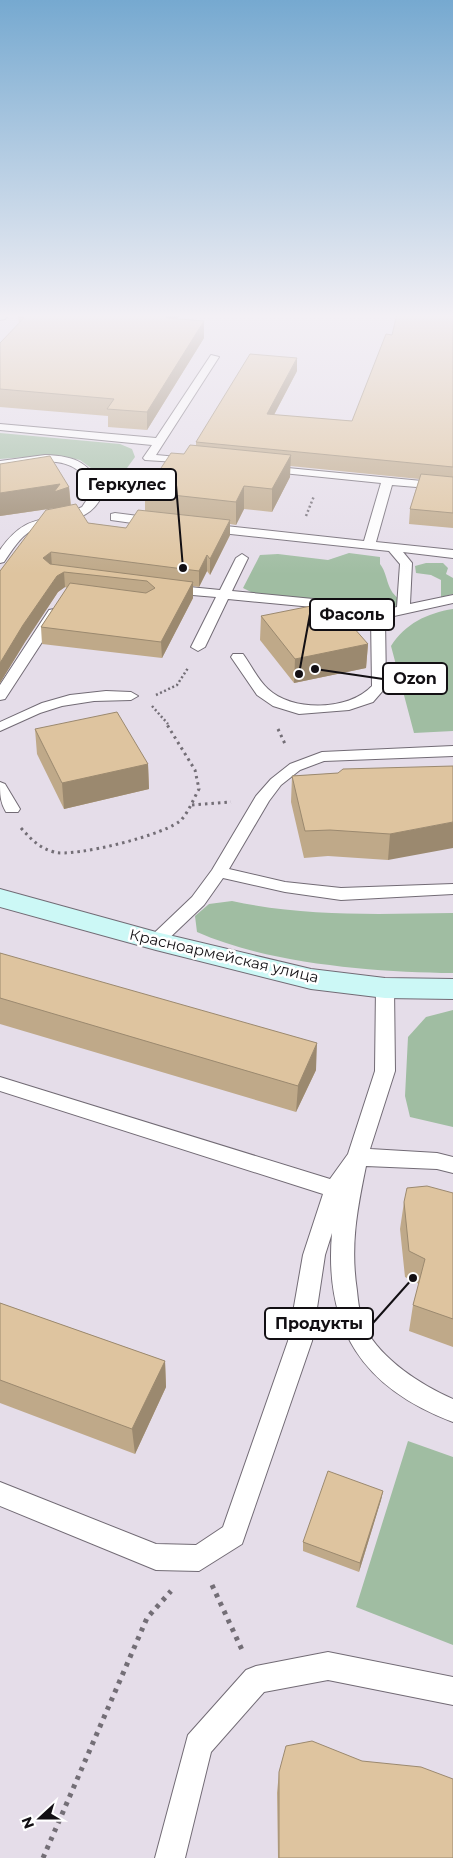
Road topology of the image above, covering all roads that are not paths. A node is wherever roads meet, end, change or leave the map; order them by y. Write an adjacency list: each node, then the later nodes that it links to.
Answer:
1 (186, 401): 3 (lane)
2 (0, 427): 3 (lane)
3 (159, 442): 4 (lane)
4 (198, 462)
5 (0, 464): 13 (lane)
6 (255, 468): 7 (lane)
7 (388, 480): 8 (lane); 14 (lane)
8 (453, 486)
9 (115, 517): 10 (lane)
10 (171, 524)
11 (198, 526): 14 (lane)
12 (0, 532): 13 (lane)
13 (20, 533): 17 (lane)
14 (369, 545): 15 (lane)
15 (392, 547): 16 (lane); 23 (lane)
16 (453, 554)
17 (0, 558)
18 (242, 558): 20 (lane)
19 (159, 588): 20 (lane)
20 (225, 595): 24 (lane); 25 (lane)
21 (453, 599): 23 (lane)
22 (61, 601): 28 (lane)
23 (403, 611): 24 (lane)
24 (378, 615): 26 (lane)
25 (198, 647)
26 (238, 657)
27 (0, 671): 28 (lane)
28 (14, 673): 29 (lane)
29 (0, 696)
30 (131, 696): 31 (lane)
31 (0, 727)
32 (453, 751): 35 (lane)
33 (0, 788): 34 (lane)
34 (12, 809)
35 (219, 872): 36 (lane); 38 (lane)
36 (453, 889)
37 (0, 898): 38 (street, Красноармейская улица)
38 (156, 942): 39 (street, Красноармейская улица)
39 (385, 988): 40 (street, Красноармейская улица); 42 (lane)
40 (453, 989)
41 (0, 1084): 44 (lane)
42 (357, 1157): 43 (lane); 44 (lane); 45 (lane)
43 (453, 1165)
44 (335, 1189): 46 (lane)
45 (453, 1411)
46 (0, 1494)
47 (453, 1691): 48 (lane)
48 (170, 1858)

